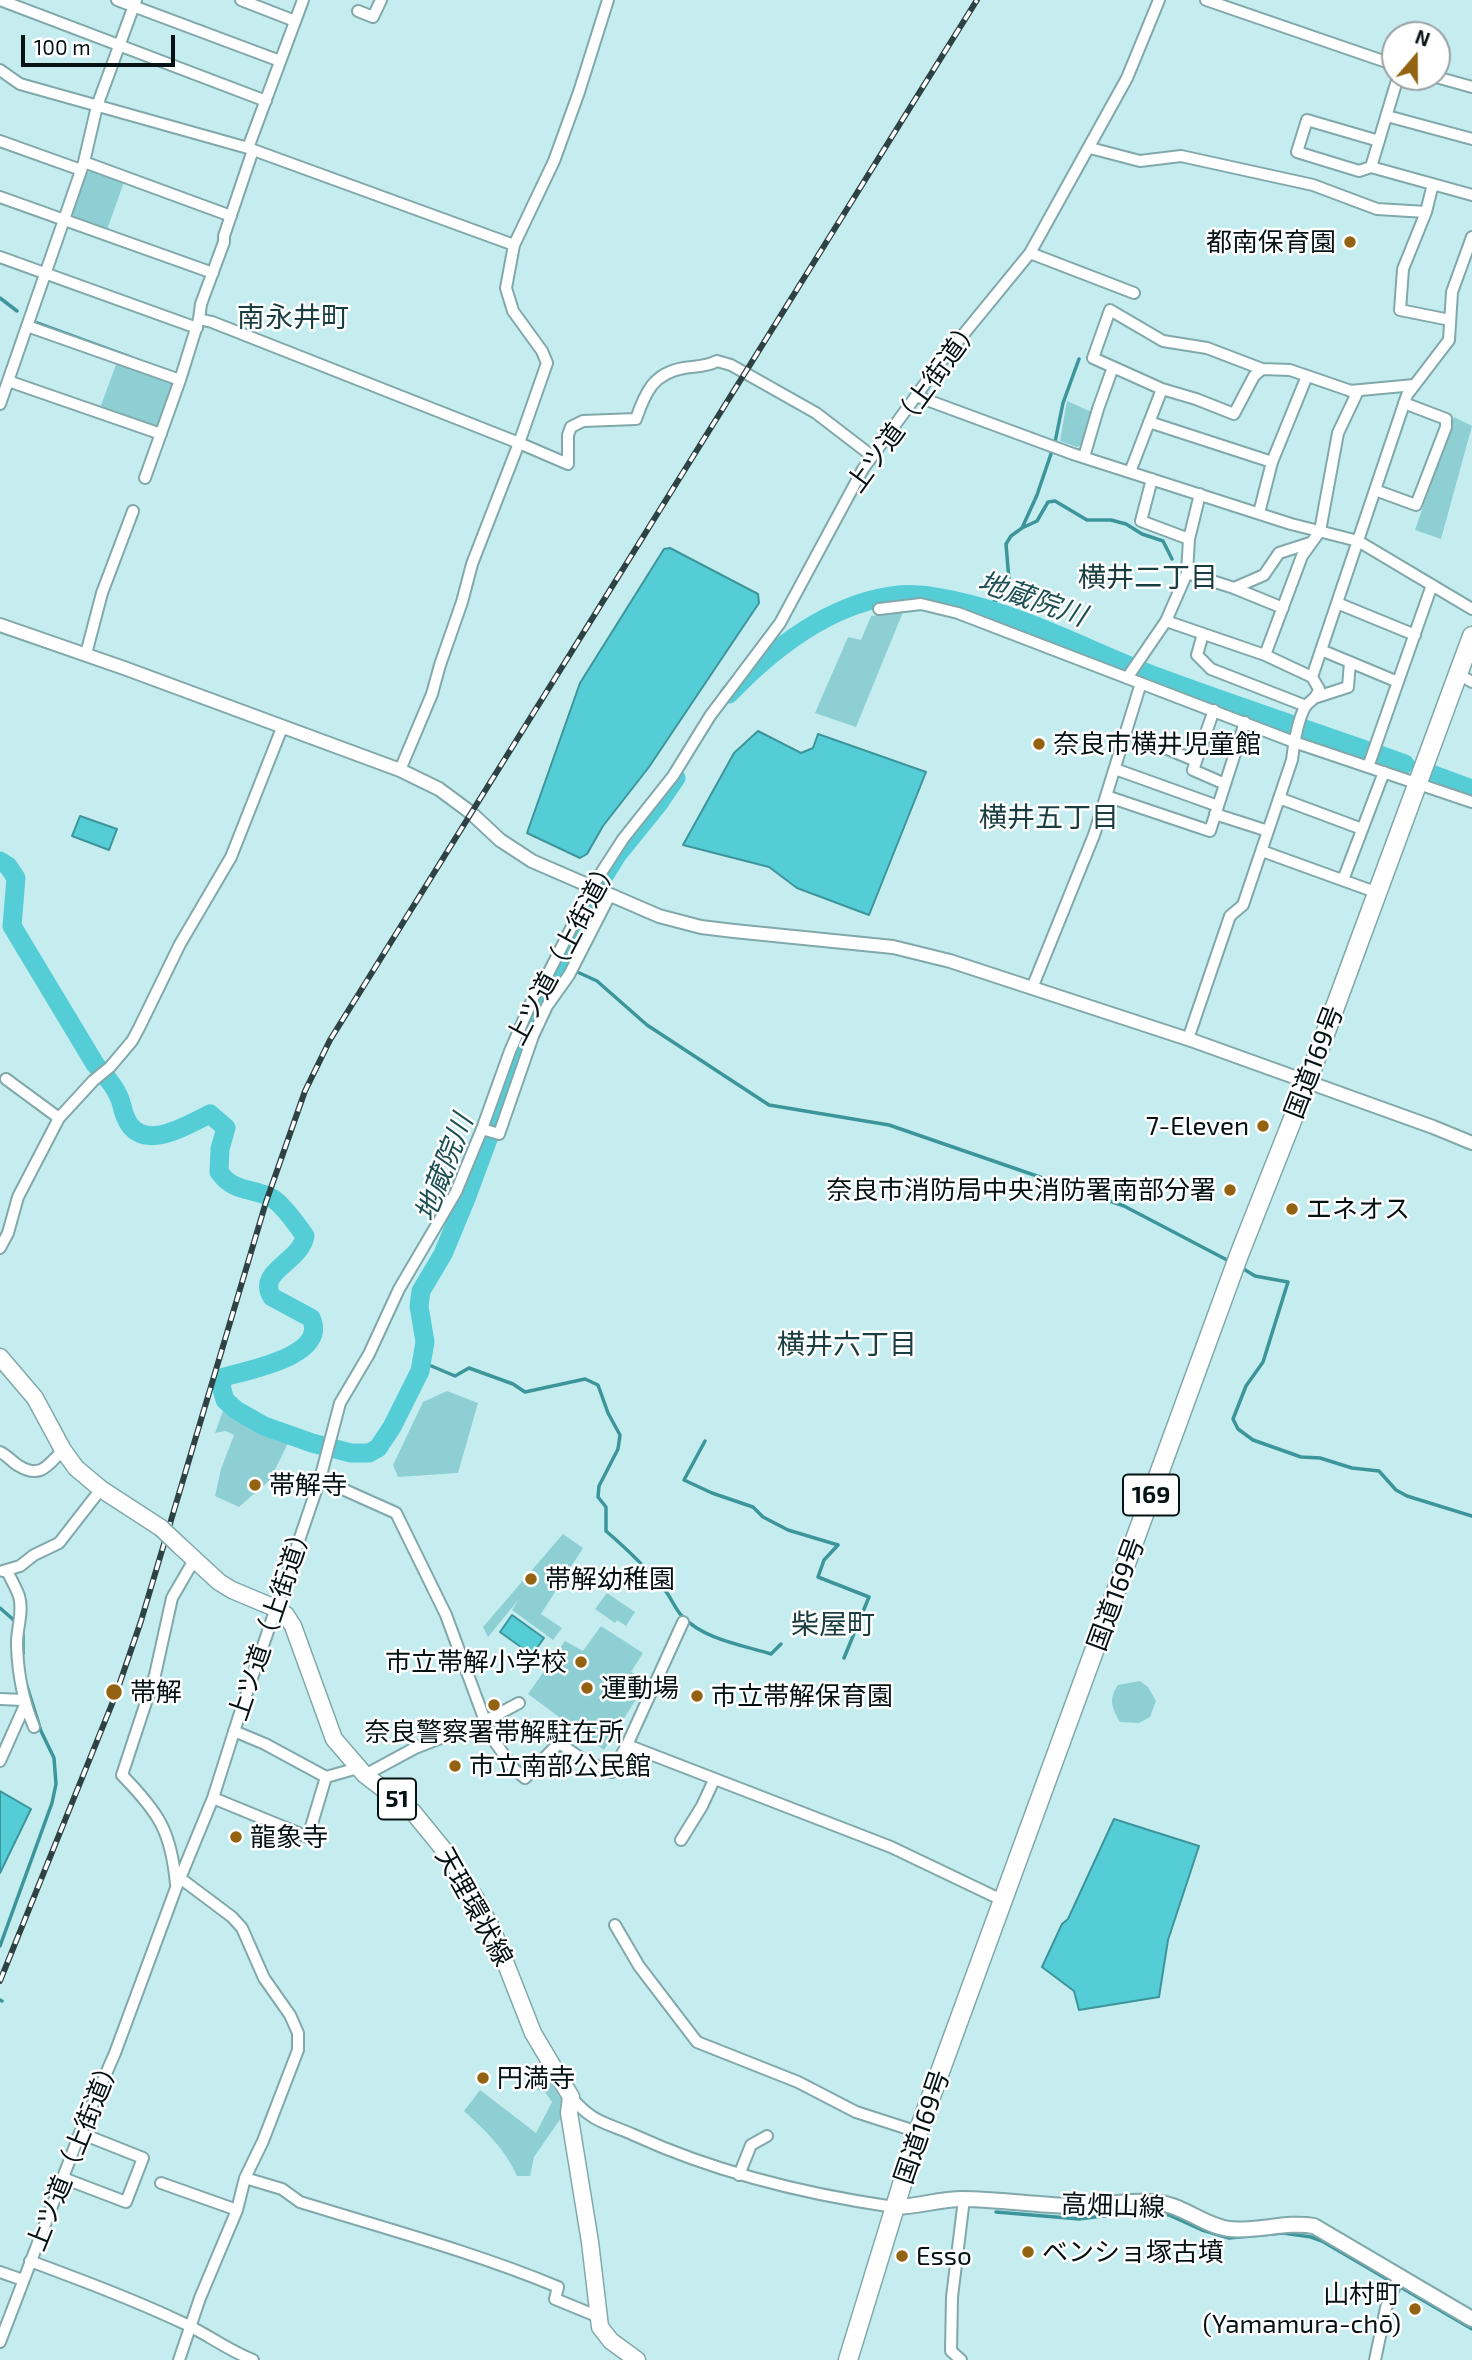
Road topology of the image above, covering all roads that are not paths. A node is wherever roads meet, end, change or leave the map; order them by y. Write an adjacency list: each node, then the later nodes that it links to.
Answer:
1 (0, 0): 12 (street)
2 (117, 0): 9 (street)
3 (241, 0): 11 (street)
4 (303, 0): 11 (street)
5 (381, 0): 10 (street)
6 (608, 0): 36 (street)
7 (1159, 0): 25 (street, 上ツ道（上街道）)
8 (1206, 0): 13 (street)
9 (135, 3): 12 (street); 14 (street)
10 (358, 11)
11 (295, 21): 14 (street)
12 (119, 45): 19 (street); 20 (street)
13 (1381, 60)
14 (280, 61): 19 (street)
15 (0, 70): 20 (street)
16 (1451, 81): 17 (street)
17 (1472, 87)
18 (1394, 91): 21 (street)
19 (266, 101): 26 (street)
20 (97, 106): 26 (street); 27 (street)
21 (1387, 116): 22 (street); 24 (street)
22 (1472, 139)
23 (0, 141): 27 (street)
24 (1379, 141): 28 (street); 28 (street)
25 (1090, 148): 32 (street); 37 (street, 上ツ道（上街道）)
26 (250, 149): 33 (street); 36 (street)
27 (83, 166): 33 (street); 34 (street)
28 (1371, 167): 29 (street)
29 (1433, 184): 30 (street); 32 (street)
30 (1472, 195)
31 (0, 197): 34 (street)
32 (1426, 212): 42 (street)
33 (231, 216): 39 (street)
34 (64, 220): 39 (street); 40 (street)
35 (1471, 242): 42 (street)
36 (514, 246): 58 (street)
37 (1030, 253): 41 (street); 53 (street, 上ツ道（上街道）)
38 (0, 257): 40 (street)
39 (213, 272): 43 (street)
40 (45, 273): 43 (street); 44 (street)
41 (1134, 293)
42 (1450, 320): 50 (street)
43 (198, 323): 48 (street); 58 (street)
44 (27, 326): 48 (street); 49 (street)
45 (1113, 367): 46 (street); 51 (street); 60 (street)
46 (1262, 369): 47 (street); 51 (street)
47 (1307, 376): 52 (street); 61 (street)
48 (180, 380): 57 (street)
49 (8, 382): 55 (street); 57 (street)
50 (1414, 385): 52 (street); 54 (street)
51 (1163, 390): 56 (street)
52 (1350, 391): 69 (street)
53 (916, 396): 59 (street, 上ツ道（上街道）); 60 (street)
54 (1404, 403): 65 (street); 65 (street)
55 (0, 404)
56 (1149, 422): 61 (street); 62 (street)
57 (161, 434): 63 (street)
58 (519, 443): 59 (street); 104 (street)
59 (872, 456): 116 (street, 上ツ道（上街道）)
60 (1084, 457): 62 (street)
61 (1272, 462): 68 (street)
62 (1130, 472): 64 (street)
63 (145, 478)
64 (1152, 479): 66 (street); 70 (street)
65 (1375, 491): 71 (street)
66 (1200, 494): 68 (street); 70 (street)
67 (133, 511): 85 (street)
68 (1259, 513): 69 (street)
69 (1320, 531): 71 (street); 72 (street)
70 (1189, 539): 73 (street)
71 (1359, 541): 74 (street); 76 (street)
72 (1310, 543): 75 (street); 77 (street)
73 (1187, 573): 75 (street); 80 (street)
74 (1432, 585): 79 (street); 83 (street)
75 (1234, 588): 77 (street)
76 (1337, 603): 83 (street); 86 (street)
77 (1283, 608): 87 (street)
78 (879, 609): 89 (street)
79 (1472, 609)
80 (1166, 621): 82 (street); 89 (street)
81 (0, 625): 98 (street)
82 (1203, 634): 87 (street); 95 (street)
83 (1415, 635): 92 (street)
84 (1472, 636): 91 (highway, 国道169号 / 169)
85 (87, 650)
86 (1321, 650): 88 (street); 90 (street)
87 (1265, 655): 90 (street)
88 (1350, 662): 92 (street); 94 (street)
89 (1130, 674): 93 (street)
90 (1312, 677): 94 (street)
91 (1465, 678): 106 (highway, 国道169号 / 169)
92 (1398, 682): 101 (street)
93 (1141, 683): 96 (street); 103 (street)
94 (1317, 697): 95 (street)
95 (1306, 706): 99 (street)
96 (1214, 710): 97 (street); 102 (street)
97 (1245, 722): 99 (street); 107 (street)
98 (282, 727): 104 (street); 123 (street)
99 (1297, 733): 101 (street); 109 (street)
100 (1160, 746): 102 (street)
101 (1371, 757): 105 (street)
102 (1196, 761): 107 (street)
103 (1115, 769): 108 (street); 111 (street)
104 (400, 770): 116 (street)
105 (1384, 772): 106 (street); 112 (street)
106 (1418, 783): 110 (street); 117 (highway, 国道169号 / 169)
107 (1225, 784): 111 (street)
108 (1107, 796): 111 (street); 119 (street)
109 (1279, 798): 112 (street); 113 (street)
110 (1472, 802)
111 (1217, 810): 113 (street)
112 (1362, 830): 115 (street)
113 (1268, 831): 114 (street)
114 (1262, 850): 115 (street); 120 (street)
115 (1343, 880): 117 (street)
116 (592, 887): 118 (street); 124 (street, 上ツ道（上街道）)
117 (1378, 893): 122 (highway, 国道169号 / 169)
118 (610, 895): 119 (street); 124 (street)
119 (1032, 988): 120 (street)
120 (1188, 1039): 122 (street)
121 (6, 1079): 123 (street)
122 (1307, 1083): 125 (street); 150 (highway, 国道169号 / 169)
123 (59, 1118): 126 (street)
124 (488, 1131): 130 (street, 上ツ道（上街道）)
125 (1472, 1143)
126 (0, 1248)
127 (0, 1357): 128 (main road, 天理環状線 / 51)
128 (63, 1450): 129 (street); 131 (main road, 天理環状線 / 51)
129 (0, 1452)
130 (320, 1479): 134 (street, 上ツ道（上街道）); 139 (street)
131 (101, 1489): 132 (main road, 天理環状線 / 51, bridge); 133 (street)
132 (194, 1560): 134 (main road, 天理環状線 / 51); 149 (street)
133 (3, 1571): 137 (street)
134 (275, 1608): 141 (street, 上ツ道（上街道）); 144 (main road, 天理環状線 / 51)
135 (683, 1622): 142 (street)
136 (0, 1699): 137 (street)
137 (24, 1702): 140 (street); 143 (street)
138 (519, 1703): 139 (street)
139 (485, 1721): 142 (street); 144 (street)
140 (34, 1727)
141 (234, 1731): 145 (street); 147 (street, 上ツ道（上街道）)
142 (627, 1745): 146 (street)
143 (0, 1761)
144 (361, 1772): 145 (street); 152 (main road, 天理環状線 / 51)
145 (326, 1777): 147 (street)
146 (714, 1780): 148 (street); 150 (street)
147 (214, 1798): 149 (street, 上ツ道（上街道）)
148 (681, 1840)
149 (178, 1883): 154 (street, 上ツ道（上街道）); 158 (street)
150 (1004, 1901): 153 (highway, 国道169号 / 169)
151 (615, 1925): 153 (street)
152 (571, 2097): 156 (street); 167 (main road, 天理環状線 / 51)
153 (918, 2132): 161 (highway, 国道169号 / 169)
154 (80, 2133): 157 (street, 上ツ道（上街道）); 157 (street)
155 (767, 2136): 156 (street)
156 (739, 2175): 161 (street)
157 (63, 2178): 163 (street, 上ツ道（上街道）)
158 (245, 2178): 162 (street); 167 (street)
159 (161, 2183): 162 (street)
160 (964, 2199): 161 (main road, 高畑山線); 165 (main road, 高畑山線); 175 (street)
161 (894, 2207): 174 (highway, 国道169号 / 169)
162 (237, 2210): 169 (street)
163 (30, 2261): 166 (street, 上ツ道（上街道）); 169 (street)
164 (0, 2272): 166 (street)
165 (1399, 2276): 168 (main road, 高畑山線); 176 (street)
166 (23, 2280): 170 (street, 上ツ道（上街道）)
167 (599, 2317): 173 (main road, 天理環状線 / 51)
168 (1472, 2319)
169 (190, 2326): 171 (street); 172 (street)
170 (0, 2342)
171 (179, 2360)
172 (253, 2360)
173 (636, 2360)
174 (848, 2360)
175 (961, 2360)
176 (1375, 2360)

